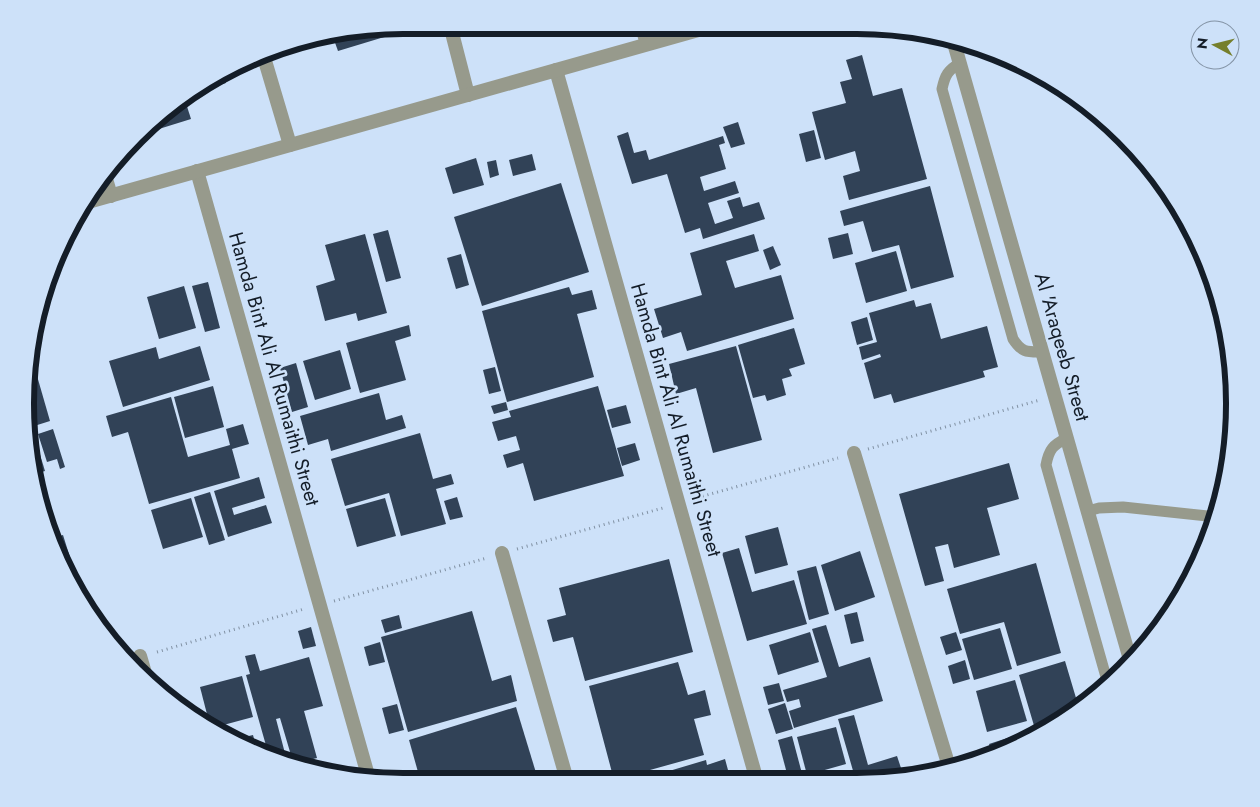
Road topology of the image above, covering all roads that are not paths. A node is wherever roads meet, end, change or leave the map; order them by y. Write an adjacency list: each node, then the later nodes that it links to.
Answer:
1 (452, 34): 9 (street)
2 (644, 34): 4 (street)
3 (683, 34): 4 (street)
4 (647, 44): 8 (street)
5 (955, 47): 7 (street, Al 'Araqeeb Street)
6 (266, 60): 10 (street)
7 (960, 63): 15 (street, Al 'Araqeeb Street); 15 (lane)
8 (556, 70): 9 (street); 28 (street, Hamda Bint Ali Al Rumaithi Street)
9 (468, 95): 10 (street)
10 (290, 145): 11 (street)
11 (197, 171): 13 (street); 26 (street, Hamda Bint Ali Al Rumaithi Street)
12 (107, 182): 13 (street)
13 (111, 196): 14 (street)
14 (95, 200)
15 (1042, 352): 16 (street, Al 'Araqeeb Street)
16 (1067, 438): 18 (street, Al 'Araqeeb Street); 24 (lane)
17 (854, 453): 25 (street)
18 (1088, 511): 19 (lane); 21 (street, Al 'Araqeeb Street)
19 (1209, 516)
20 (502, 553): 27 (street)
21 (1128, 653)
22 (140, 656): 23 (street)
23 (143, 666)
24 (1106, 676)
25 (948, 762)
26 (367, 771)
27 (565, 773)
28 (755, 773)

